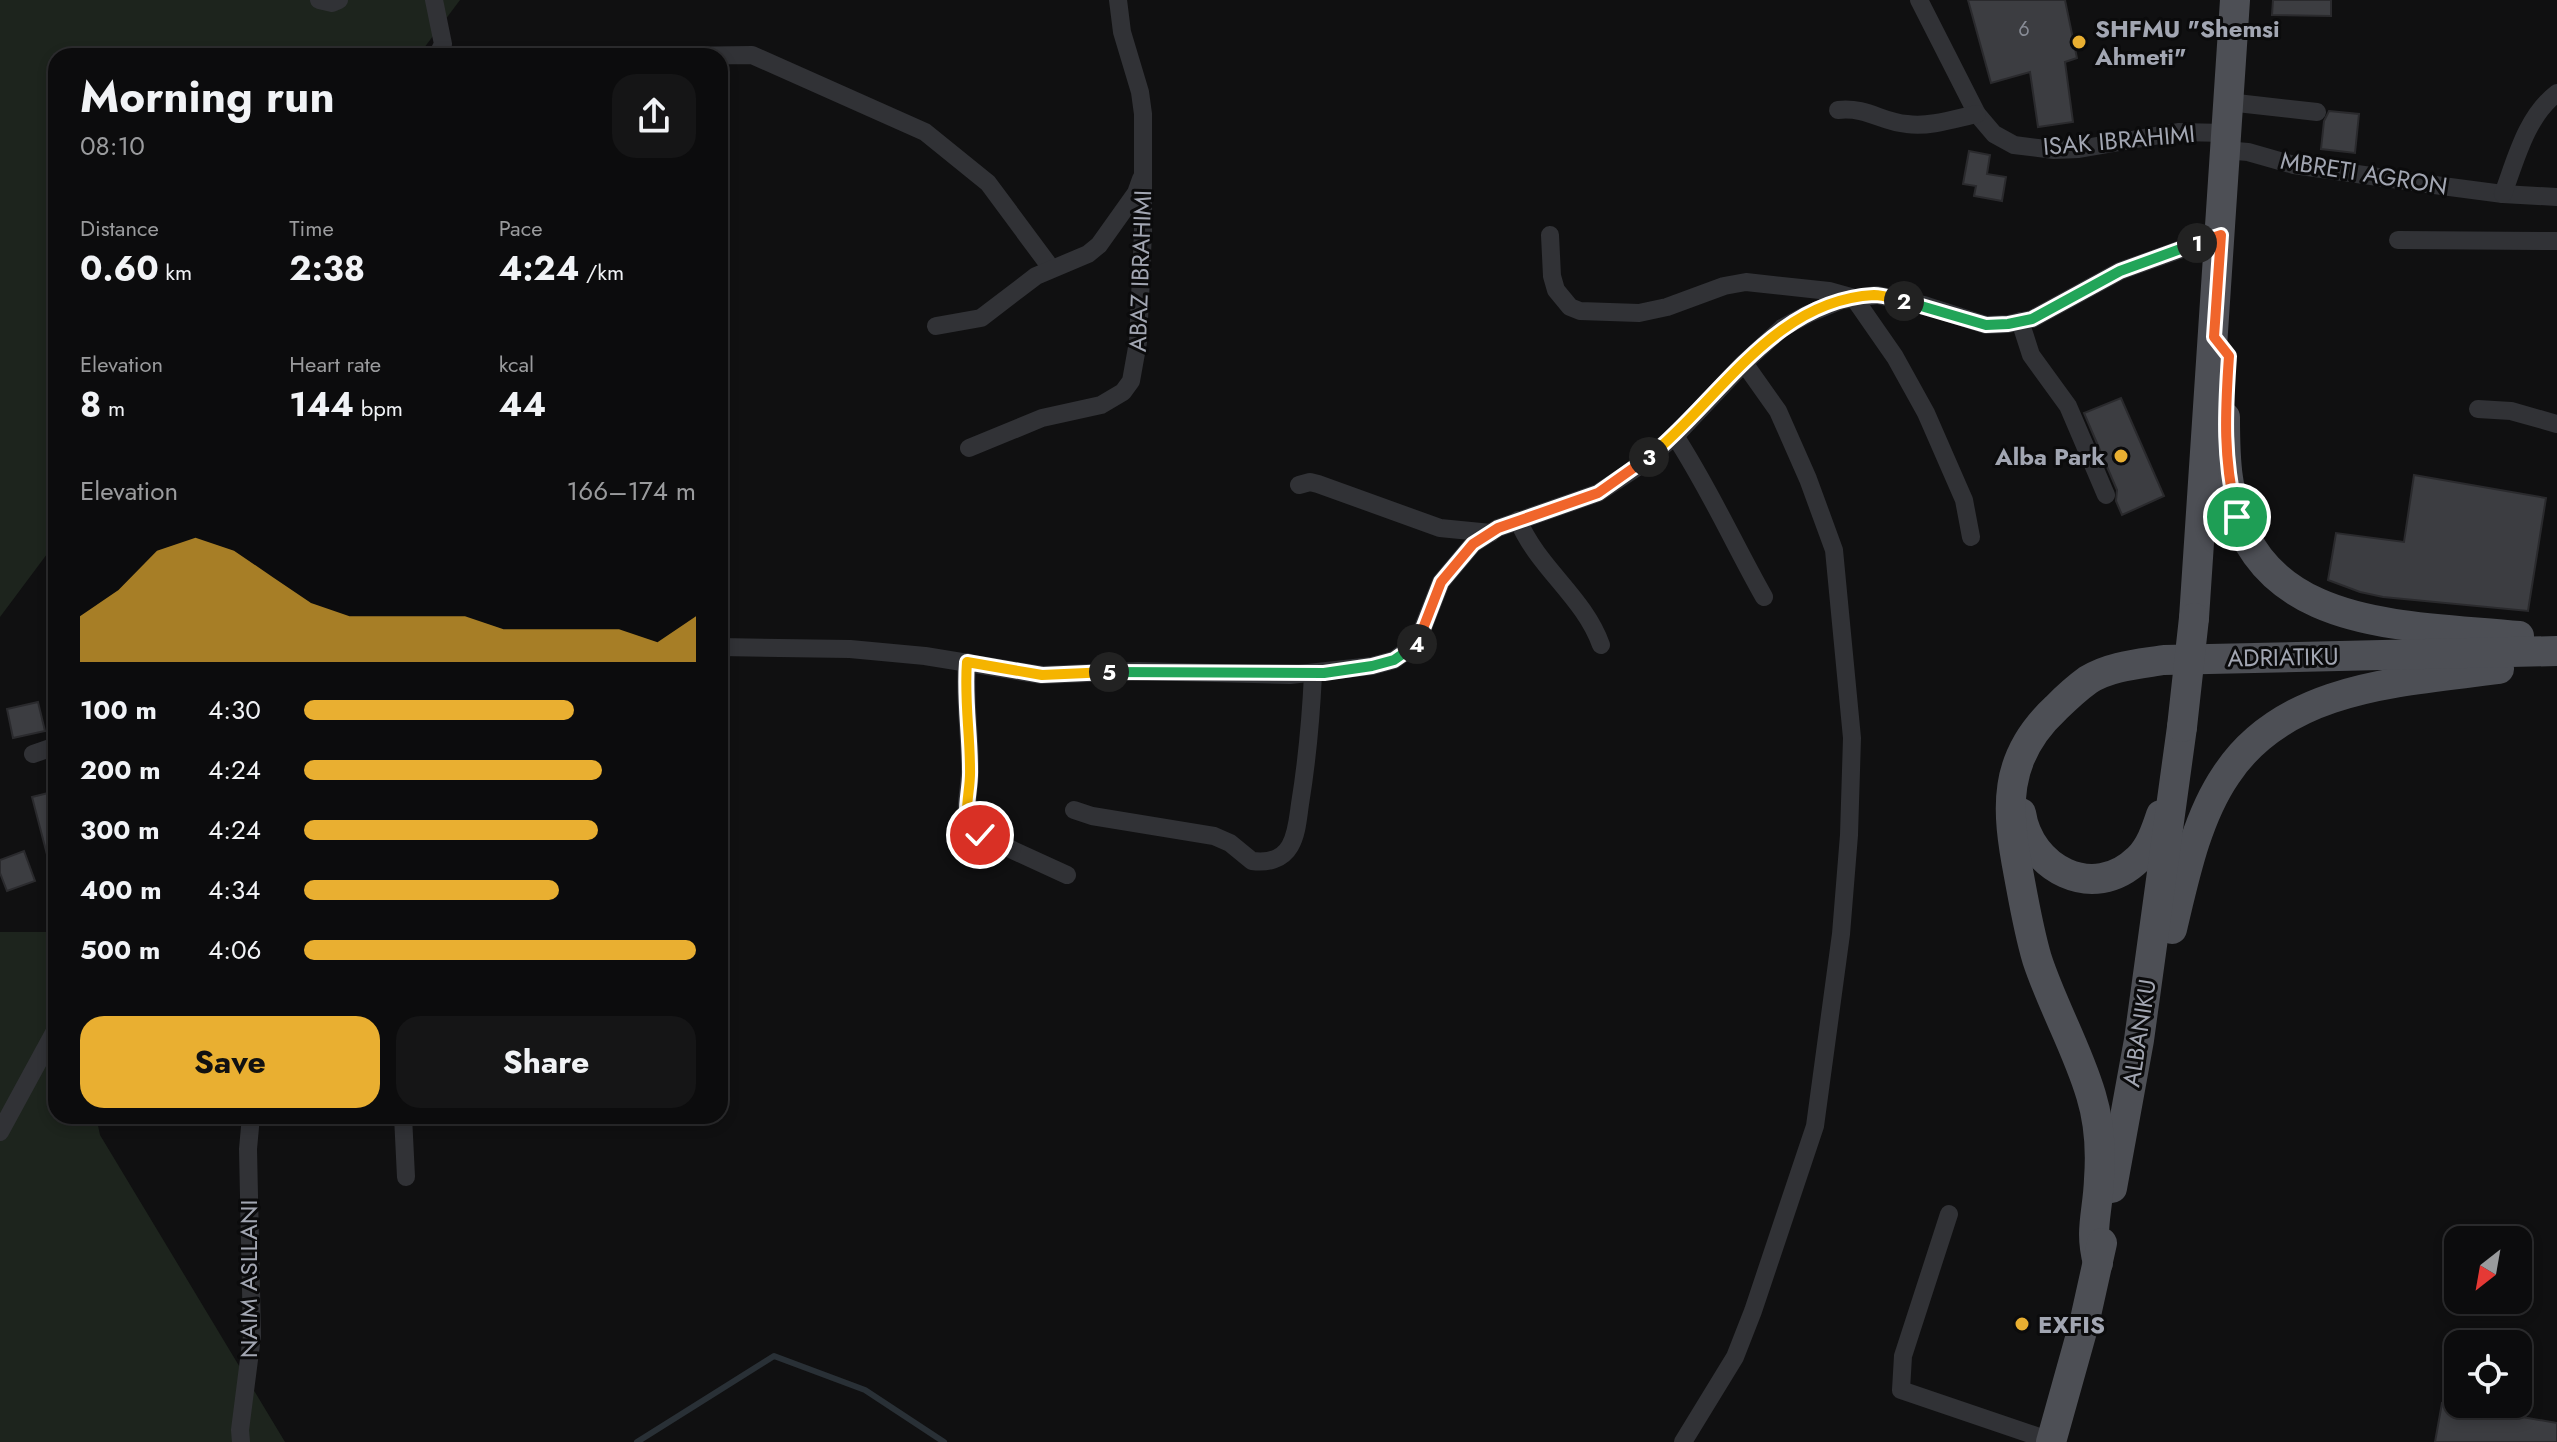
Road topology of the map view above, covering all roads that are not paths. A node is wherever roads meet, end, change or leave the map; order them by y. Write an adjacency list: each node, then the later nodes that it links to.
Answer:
1 (319, 0): 2 (street)
2 (339, 0)
3 (434, 0): 7 (street)
4 (1118, 0): 15 (street, ABAZ IBRAHIMI)
5 (1919, 0): 13 (street, ISAK IBRAHIMI)
6 (2235, 0): 10 (main road)
7 (441, 48)
8 (728, 55): 22 (street)
9 (2557, 93): 16 (street)
10 (2228, 102): 12 (street); 14 (main road)
11 (1838, 110): 13 (street)
12 (2317, 112)
13 (1977, 114): 14 (street, ISAK IBRAHIMI)
14 (2225, 142): 16 (street, MBRETI AGRON); 19 (main road)
15 (1144, 173): 22 (street, ABAZ IBRAHIMI); 31 (street, ABAZ IBRAHIMI)
16 (2503, 194): 17 (street, MBRETI AGRON)
17 (2557, 197)
18 (1550, 235): 23 (street)
19 (2221, 235): 24 (street); 26 (main road)
20 (2398, 240): 21 (street)
21 (2557, 241)
22 (1051, 268): 25 (street, ABAZ IBRAHIMI)
23 (1854, 298): 24 (street); 27 (street); 36 (street)
24 (2020, 321): 33 (street)
25 (936, 326)
26 (2214, 337): 38 (main road); 45 (main road, ALBANIKU, bridge)
27 (1744, 363): 30 (street); 60 (street)
28 (2478, 409): 29 (street)
29 (2557, 424)
30 (1675, 436): 34 (street); 37 (street)
31 (969, 448)
32 (1299, 485): 35 (street)
33 (2106, 495)
34 (1518, 520): 35 (street); 39 (street)
35 (1491, 533): 44 (street)
36 (1971, 537)
37 (1764, 597)
38 (2557, 640)
39 (1601, 645)
40 (728, 647): 43 (street)
41 (2557, 651): 46 (main road, ADRIATIKU)
42 (2557, 661): 52 (main road)
43 (967, 662): 44 (street); 50 (street)
44 (1313, 674): 49 (street)
45 (2182, 727): 46 (main road); 52 (main road, ALBANIKU)
46 (2033, 732): 58 (main road, ADRIATIKU)
47 (48, 749): 48 (street)
48 (33, 754)
49 (1074, 810)
50 (1067, 875)
51 (48, 1044): 55 (street)
52 (2125, 1118): 58 (main road, ALBANIKU)
53 (250, 1124): 59 (street, NAIM ASLLANI)
54 (403, 1124): 56 (street)
55 (0, 1132)
56 (406, 1177)
57 (1949, 1214): 61 (street, ALBANIKU)
58 (2098, 1263): 61 (main road, ALBANIKU)
59 (241, 1442)
60 (1683, 1442)
61 (2051, 1442)

